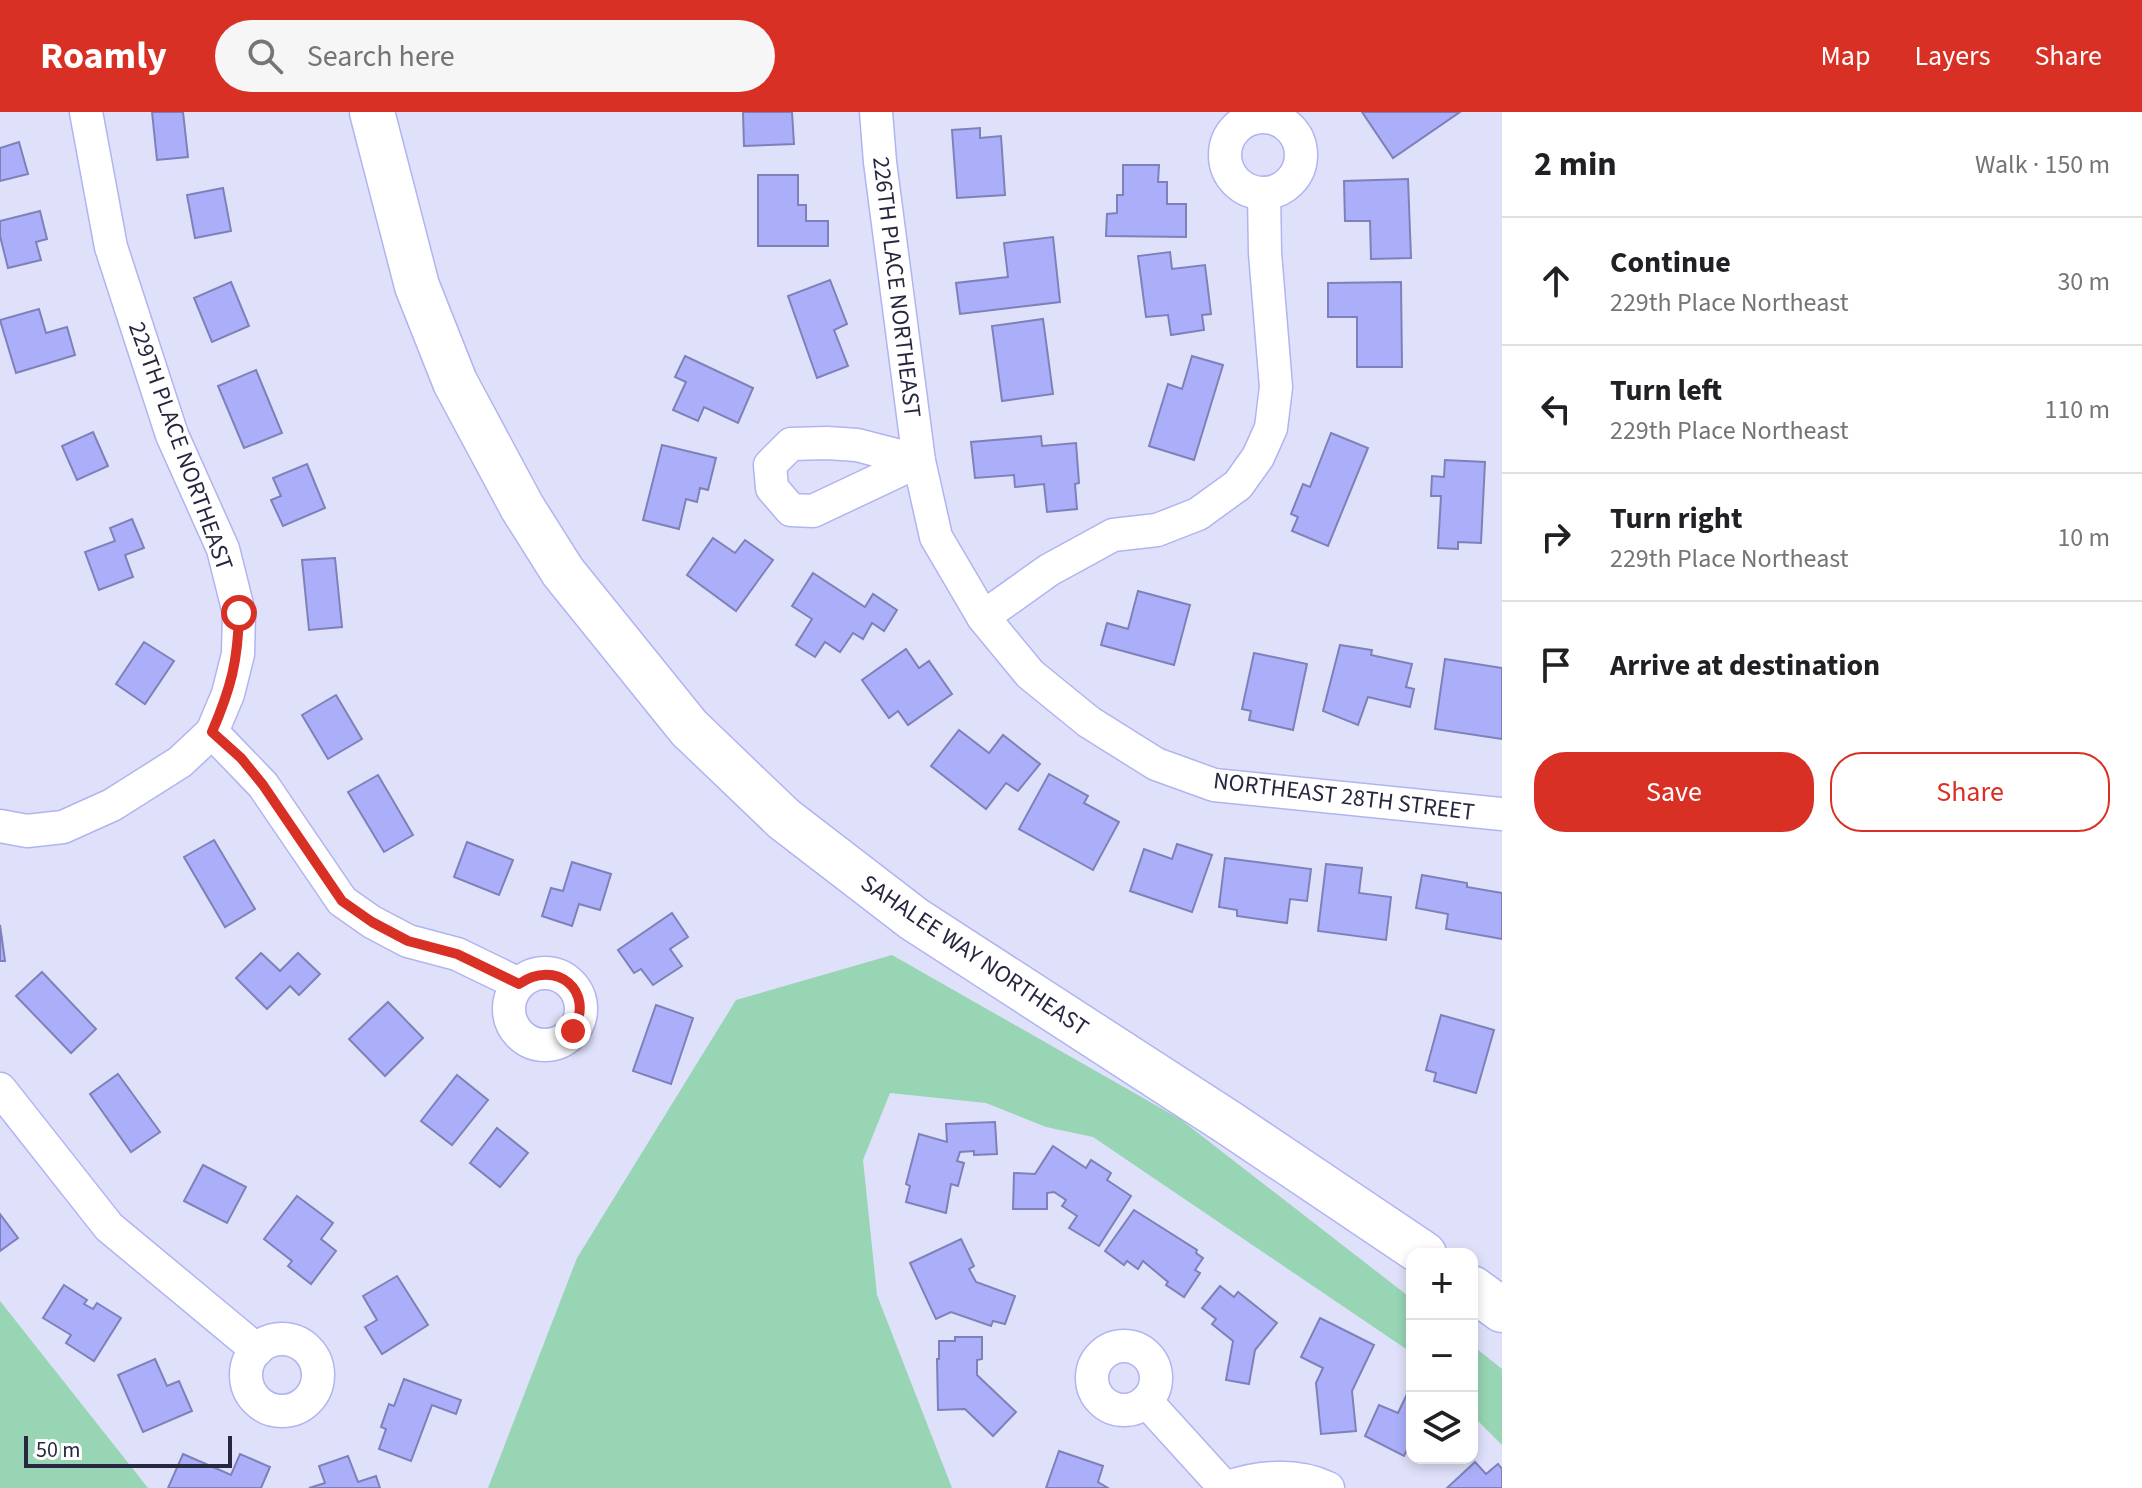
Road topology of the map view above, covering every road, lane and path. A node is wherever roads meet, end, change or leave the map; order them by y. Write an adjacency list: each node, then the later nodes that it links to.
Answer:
1 (86, 112): 7 (street, 229TH PLACE NORTHEAST)
2 (372, 112): 12 (main road, SAHALEE WAY NORTHEAST)
3 (876, 112): 5 (street, 226TH PLACE NORTHEAST)
4 (1264, 193): 6 (street)
5 (919, 461): 6 (street, NORTHEAST 28TH STREET)
6 (983, 617): 8 (street, NORTHEAST 28TH STREET)
7 (212, 732): 9 (street, 229TH PLACE NORTHEAST); 10 (street)
8 (1502, 814)
9 (0, 826)
10 (519, 984)
11 (0, 1089): 15 (street)
12 (1415, 1248)
13 (1478, 1292): 14 (main road)
14 (1502, 1310)
15 (257, 1350)
16 (1146, 1401): 18 (street)
17 (1320, 1484): 18 (street)
18 (1225, 1488)

